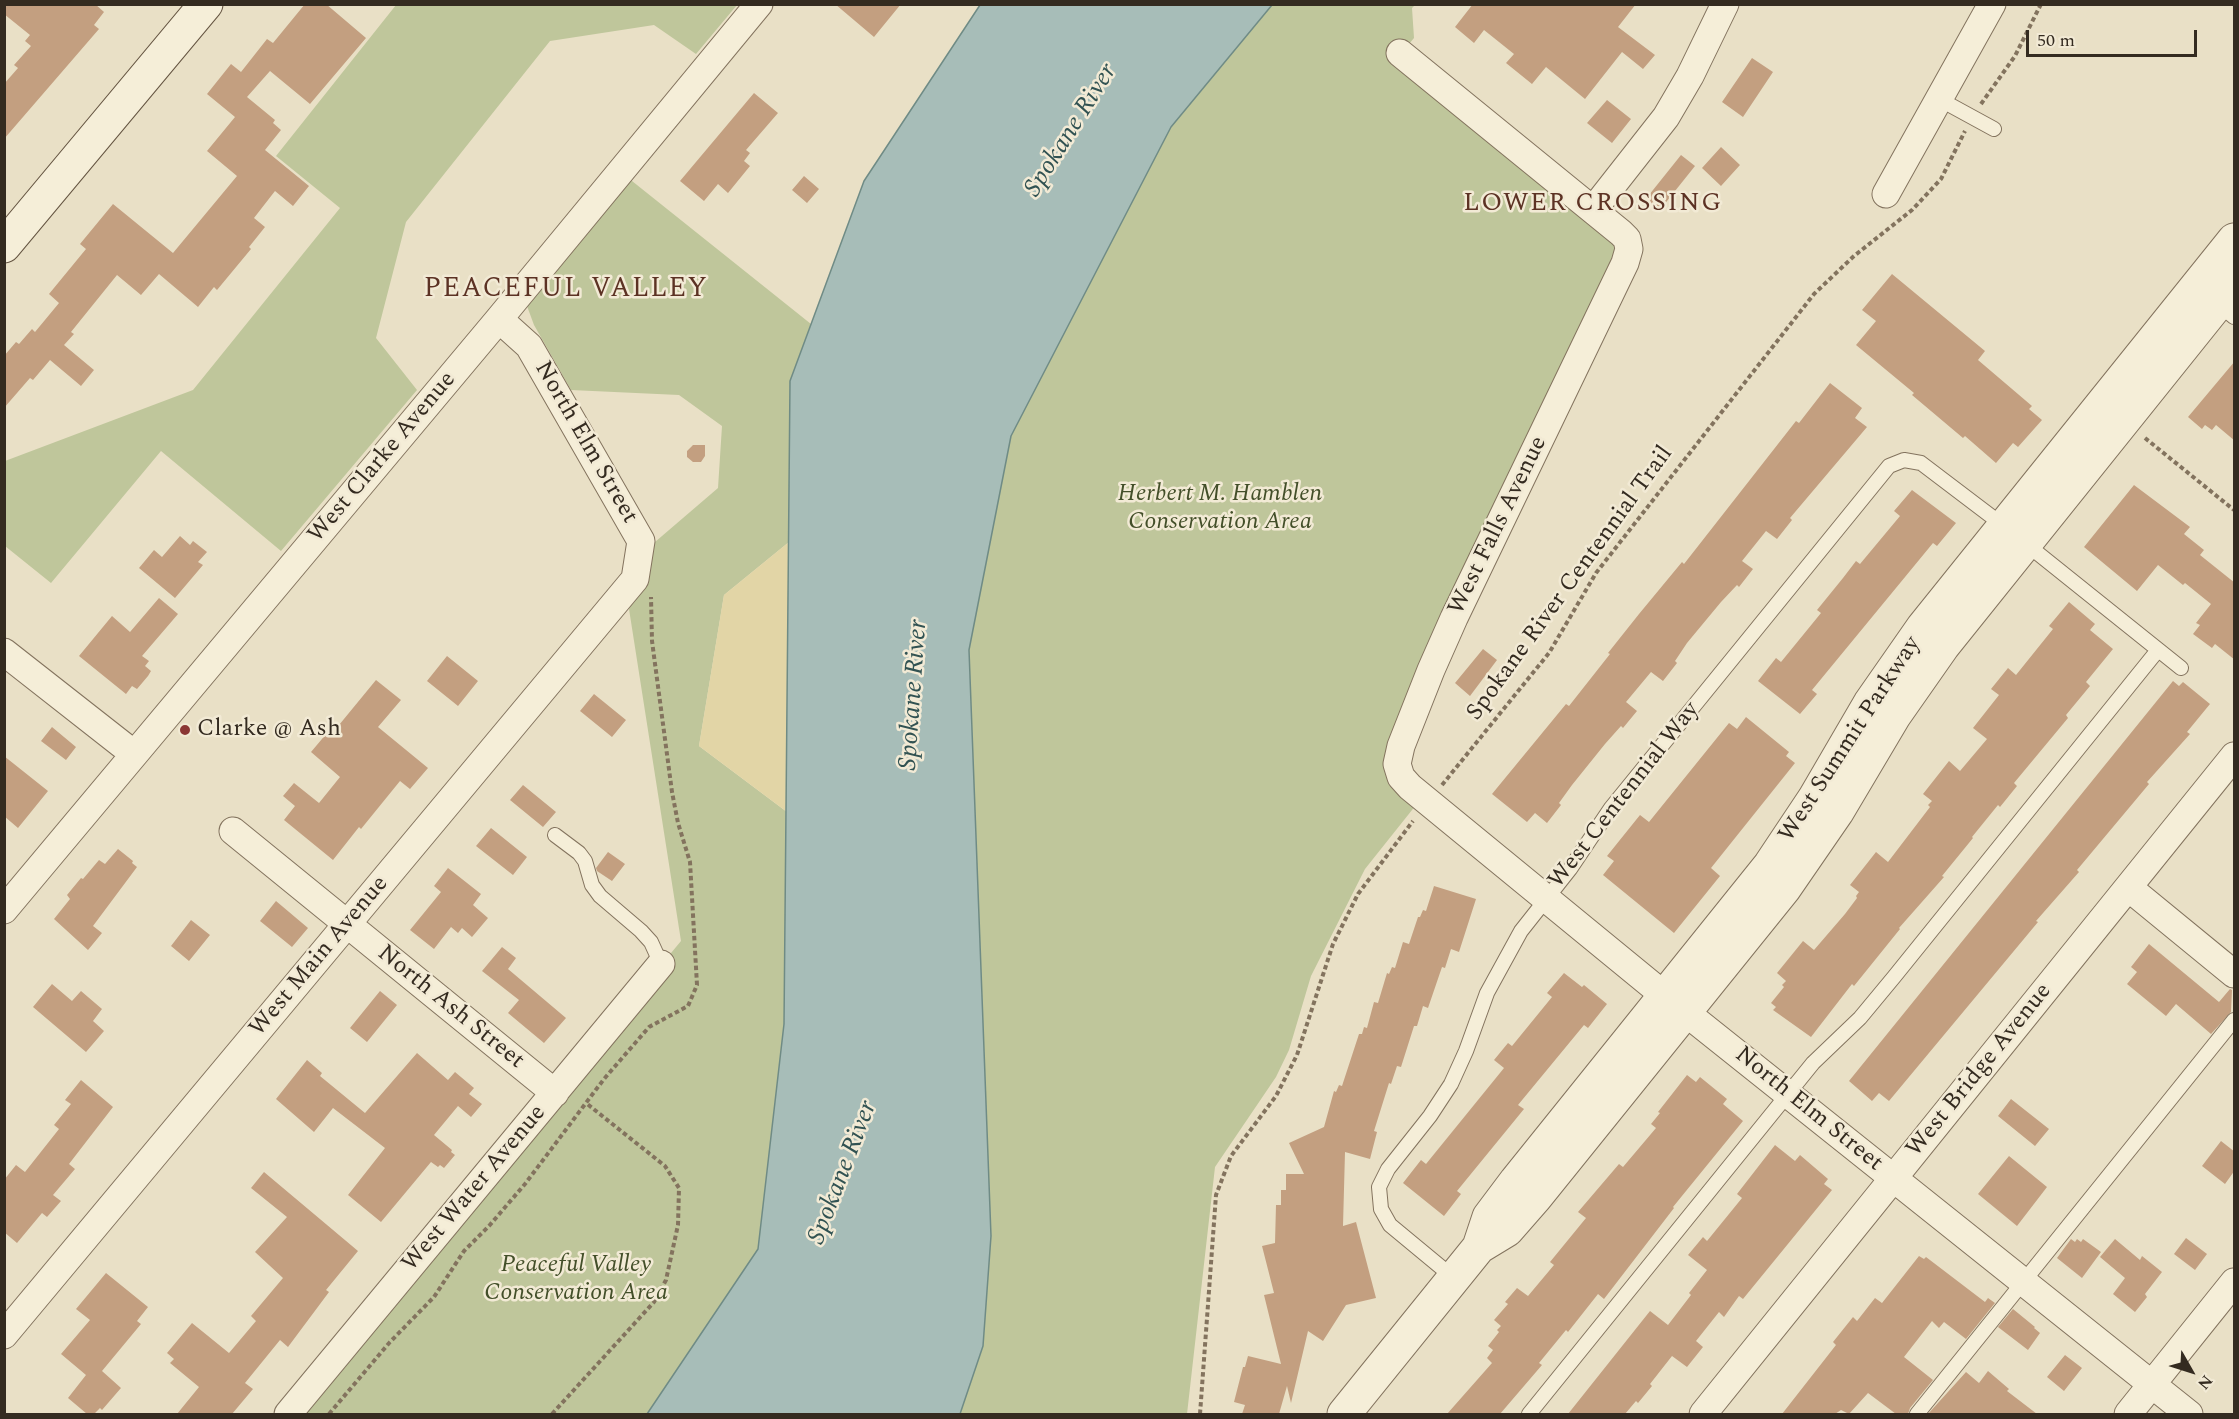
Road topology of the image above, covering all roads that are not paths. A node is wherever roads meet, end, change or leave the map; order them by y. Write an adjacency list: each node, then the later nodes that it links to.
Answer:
1 (206, 4): 11 (street)
2 (759, 4): 13 (street, West Clarke Avenue)
3 (1725, 4): 9 (street)
4 (1992, 4): 6 (street)
5 (1400, 53): 9 (street)
6 (1939, 99): 7 (lane); 8 (street)
7 (1994, 129)
8 (1886, 194)
9 (1593, 210): 21 (street, West Falls Avenue)
10 (2235, 240): 12 (street, West Summit Parkway)
11 (5, 245)
12 (2221, 298): 14 (street, West Summit Parkway); 14 (street, West Summit Parkway)
13 (500, 319): 15 (street, North Elm Street); 19 (street, West Clarke Avenue)
14 (2015, 534): 16 (lane, West Centennial Way); 25 (lane, West Centennial Way); 30 (street, West Summit Parkway)
15 (635, 579): 27 (street, West Main Avenue)
16 (2158, 650): 18 (lane, West Centennial Way); 33 (lane)
17 (4, 652): 19 (street)
18 (2181, 668)
19 (134, 754): 26 (street, West Clarke Avenue)
20 (2235, 756): 24 (street, West Bridge Avenue)
21 (1429, 802): 25 (street, North Elm Street)
22 (233, 831): 27 (street, North Ash Street)
23 (555, 835): 28 (lane)
24 (2129, 888): 29 (street); 34 (street, West Bridge Avenue)
25 (1546, 898): 30 (street, North Elm Street); 35 (lane, West Centennial Way)
26 (4, 910)
27 (347, 924): 32 (street, North Ash Street); 38 (street, West Main Avenue)
28 (661, 964): 32 (street, West Water Avenue)
29 (2235, 974)
30 (1675, 1004): 33 (street, North Elm Street); 35 (street, West Summit Parkway)
31 (2235, 1020): 37 (lane)
32 (555, 1093): 40 (street, West Water Avenue)
33 (1788, 1094): 34 (street, North Elm Street); 42 (lane)
34 (1893, 1179): 37 (street, North Elm Street); 43 (street, West Bridge Avenue)
35 (1454, 1278): 41 (street, West Summit Parkway)
36 (2235, 1282): 39 (street)
37 (2023, 1284): 39 (street, North Elm Street); 44 (lane)
38 (4, 1335)
39 (2152, 1384): 45 (street); 46 (street, North Elm Street)
40 (288, 1414)
41 (1344, 1414)
42 (1529, 1414)
43 (1703, 1414)
44 (1917, 1414)
45 (2128, 1414)
46 (2189, 1414)

